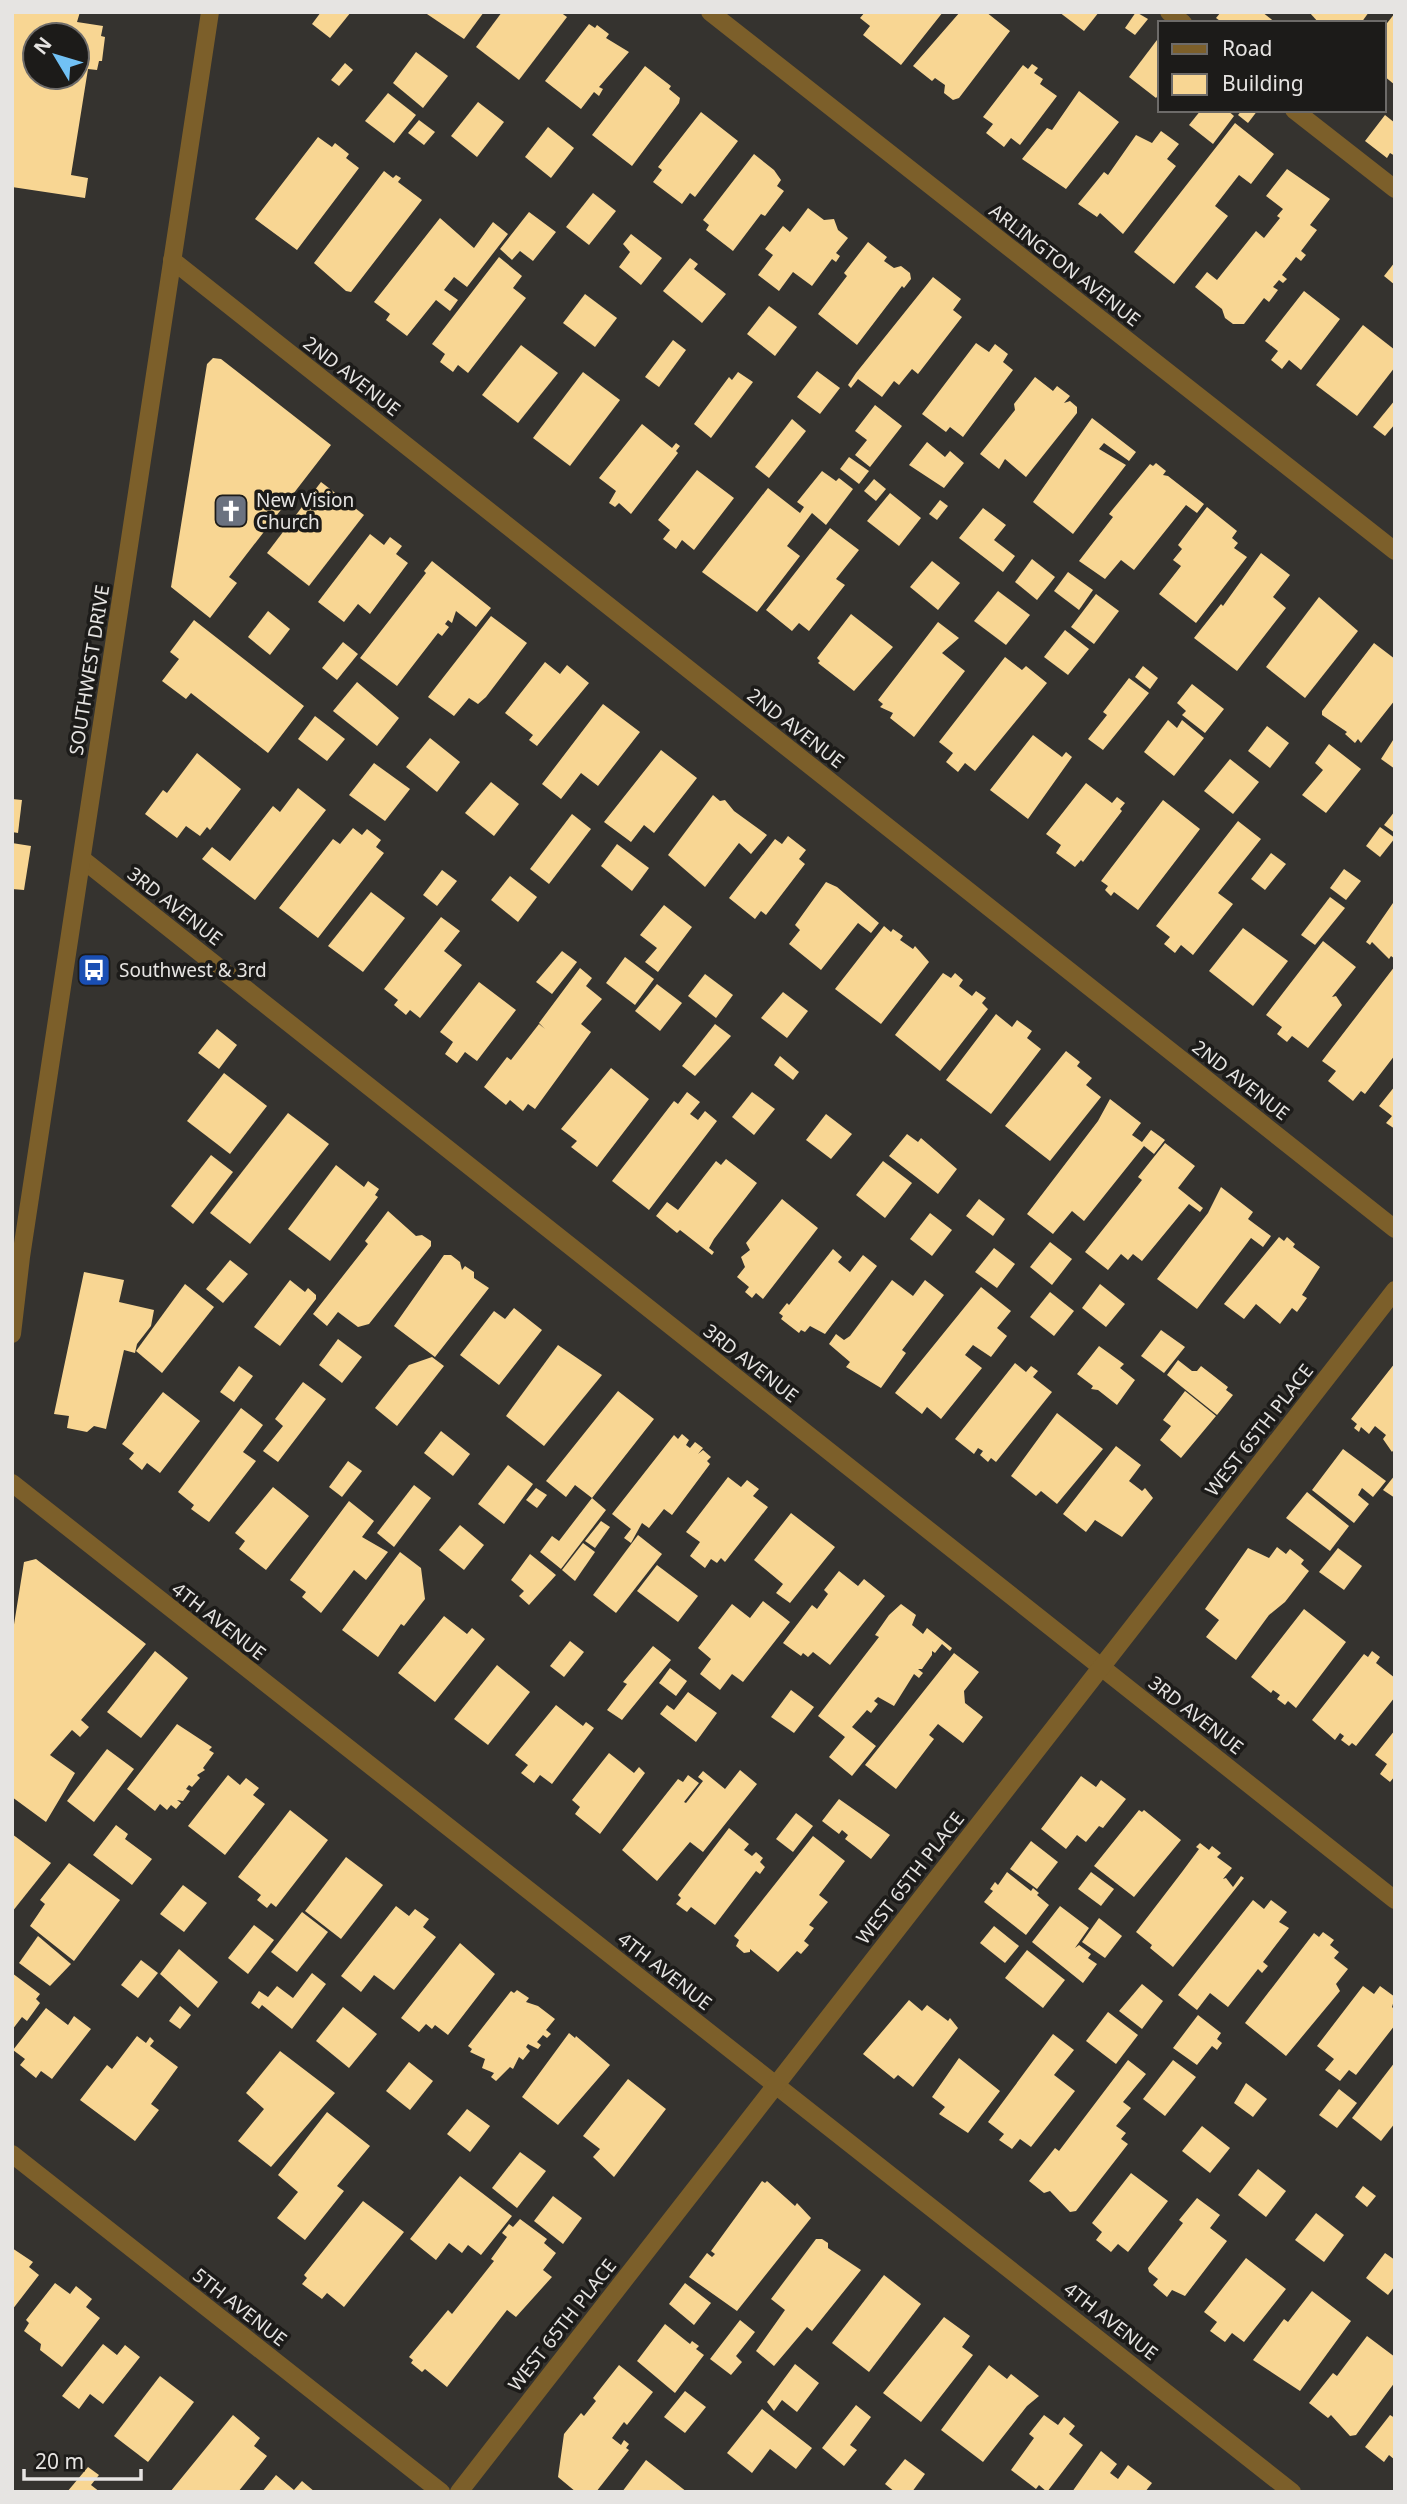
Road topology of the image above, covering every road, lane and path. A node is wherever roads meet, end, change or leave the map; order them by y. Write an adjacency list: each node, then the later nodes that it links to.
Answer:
1 (210, 12): 5 (street, SOUTHWEST DRIVE)
2 (710, 12): 6 (street, ARLINGTON AVENUE)
3 (1297, 112): 4 (street)
4 (1395, 189)
5 (172, 260): 7 (street, SOUTHWEST DRIVE); 8 (street, 2ND AVENUE)
6 (1395, 551)
7 (82, 859): 10 (street, SOUTHWEST DRIVE); 12 (street, 3RD AVENUE)
8 (1395, 1229)
9 (1395, 1290): 12 (street, WEST 65TH PLACE)
10 (12, 1334)
11 (12, 1483): 14 (street, 4TH AVENUE)
12 (1101, 1667): 13 (street, 3RD AVENUE); 14 (street, WEST 65TH PLACE)
13 (1395, 1900)
14 (776, 2083): 17 (street, WEST 65TH PLACE); 18 (street, 4TH AVENUE)
15 (12, 2154): 16 (street, 5TH AVENUE)
16 (441, 2492)
17 (459, 2492)
18 (1292, 2492)

